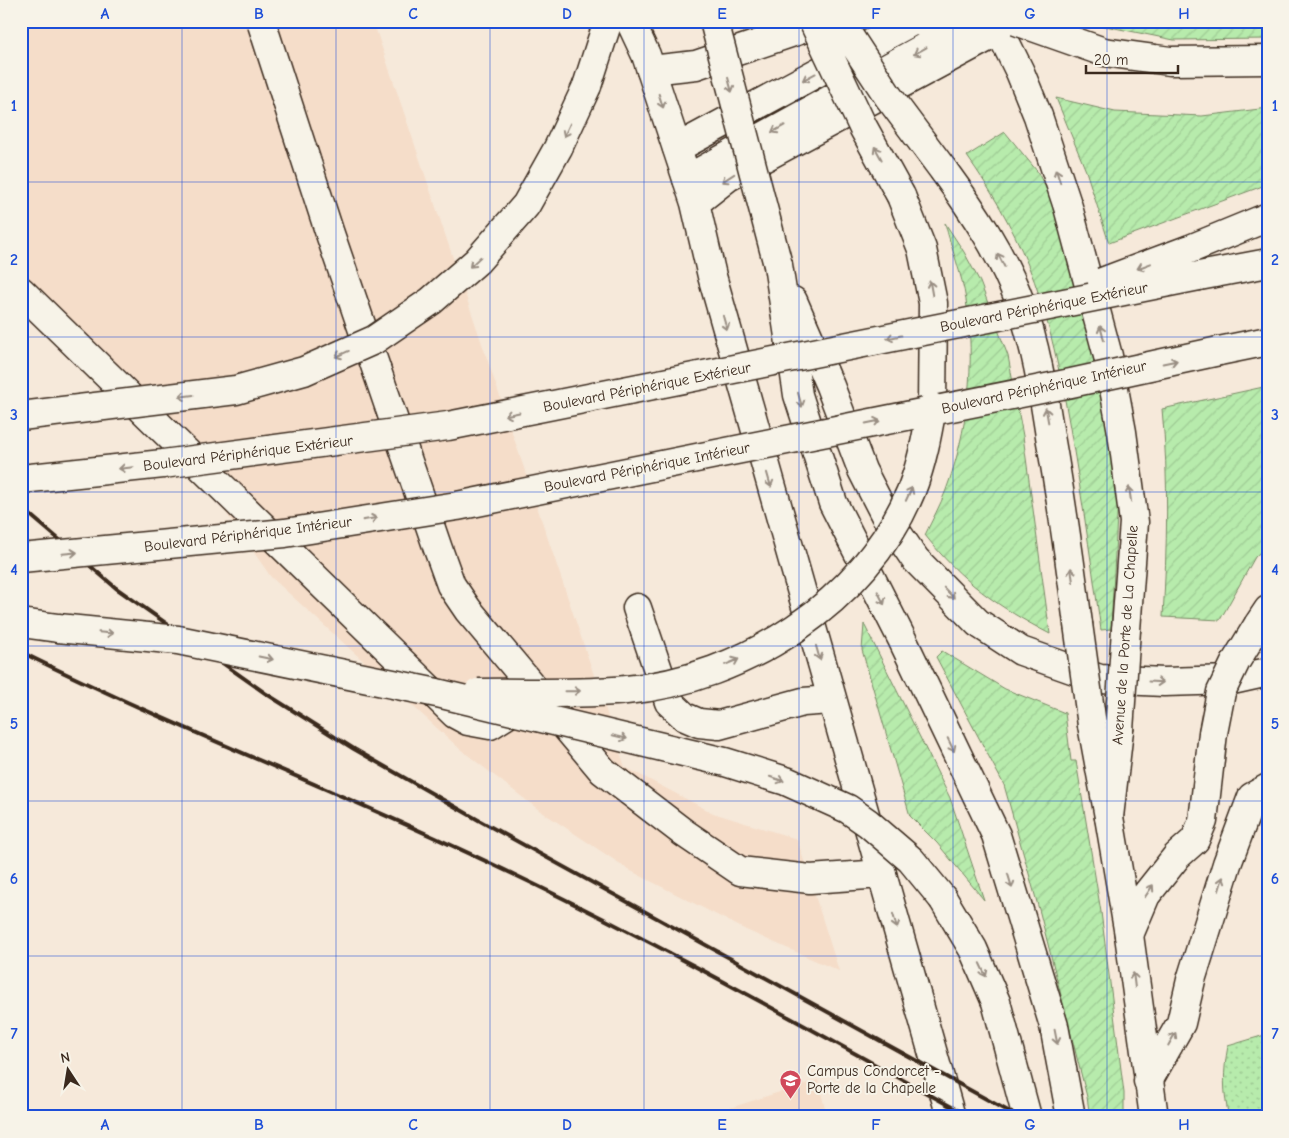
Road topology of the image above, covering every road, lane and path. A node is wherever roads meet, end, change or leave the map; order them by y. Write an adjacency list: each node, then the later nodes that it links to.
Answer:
1 (261, 21): 28 (main road)
2 (714, 21): 16 (main road, one-way to 16, bridge)
3 (813, 21): 27 (main road, one-way to 3, bridge)
4 (826, 21): 11 (main road)
5 (839, 21): 31 (main road, one-way to 5, bridge)
6 (914, 21): 12 (main road, one-way to 12)
7 (918, 21): 9 (main road)
8 (623, 22): 11 (main road); 20 (main road, one-way to 20, bridge)
9 (1007, 24): 10 (main road, bridge); 13 (main road, one-way to 13); 31 (main road, Avenue de la Porte de La Chapelle, one-way to 9, bridge)
10 (1268, 60)
11 (649, 62): 12 (main road, one-way to 12)
12 (677, 148): 13 (main road)
13 (691, 191): 29 (main road, one-way to 29)
14 (1268, 217): 18 (main road, one-way to 18, bridge)
15 (1268, 263): 18 (main road, Boulevard Périphérique Extérieur, bridge)
16 (778, 265): 26 (main road, one-way to 26); 37 (main road, one-way to 37)
17 (21, 291): 28 (main road)
18 (1033, 309): 21 (main road, Boulevard Périphérique Extérieur, one-way to 21, bridge)
19 (1268, 341): 22 (main road, Boulevard Périphérique Intérieur, one-way to 19, bridge)
20 (21, 416)
21 (21, 479)
22 (21, 558)
23 (637, 608): 29 (main road)
24 (1263, 618): 33 (main road, one-way to 24, bridge)
25 (21, 623): 27 (main road, one-way to 27, bridge)
26 (1268, 672)
27 (437, 693): 36 (main road, one-way to 36, bridge)
28 (538, 693): 32 (main road)
29 (831, 700): 32 (main road)
30 (1268, 788): 34 (main road, one-way to 30)
31 (1109, 817): 33 (main road, Avenue de la Porte de La Chapelle)
32 (882, 874): 35 (main road, one-way to 35)
33 (1129, 935): 34 (main road, Avenue de la Porte de La Chapelle, one-way to 33)
34 (1148, 1081): 38 (main road, Avenue de la Porte de La Chapelle)
35 (951, 1117)
36 (1027, 1117)
37 (1071, 1117)
38 (1154, 1117)

